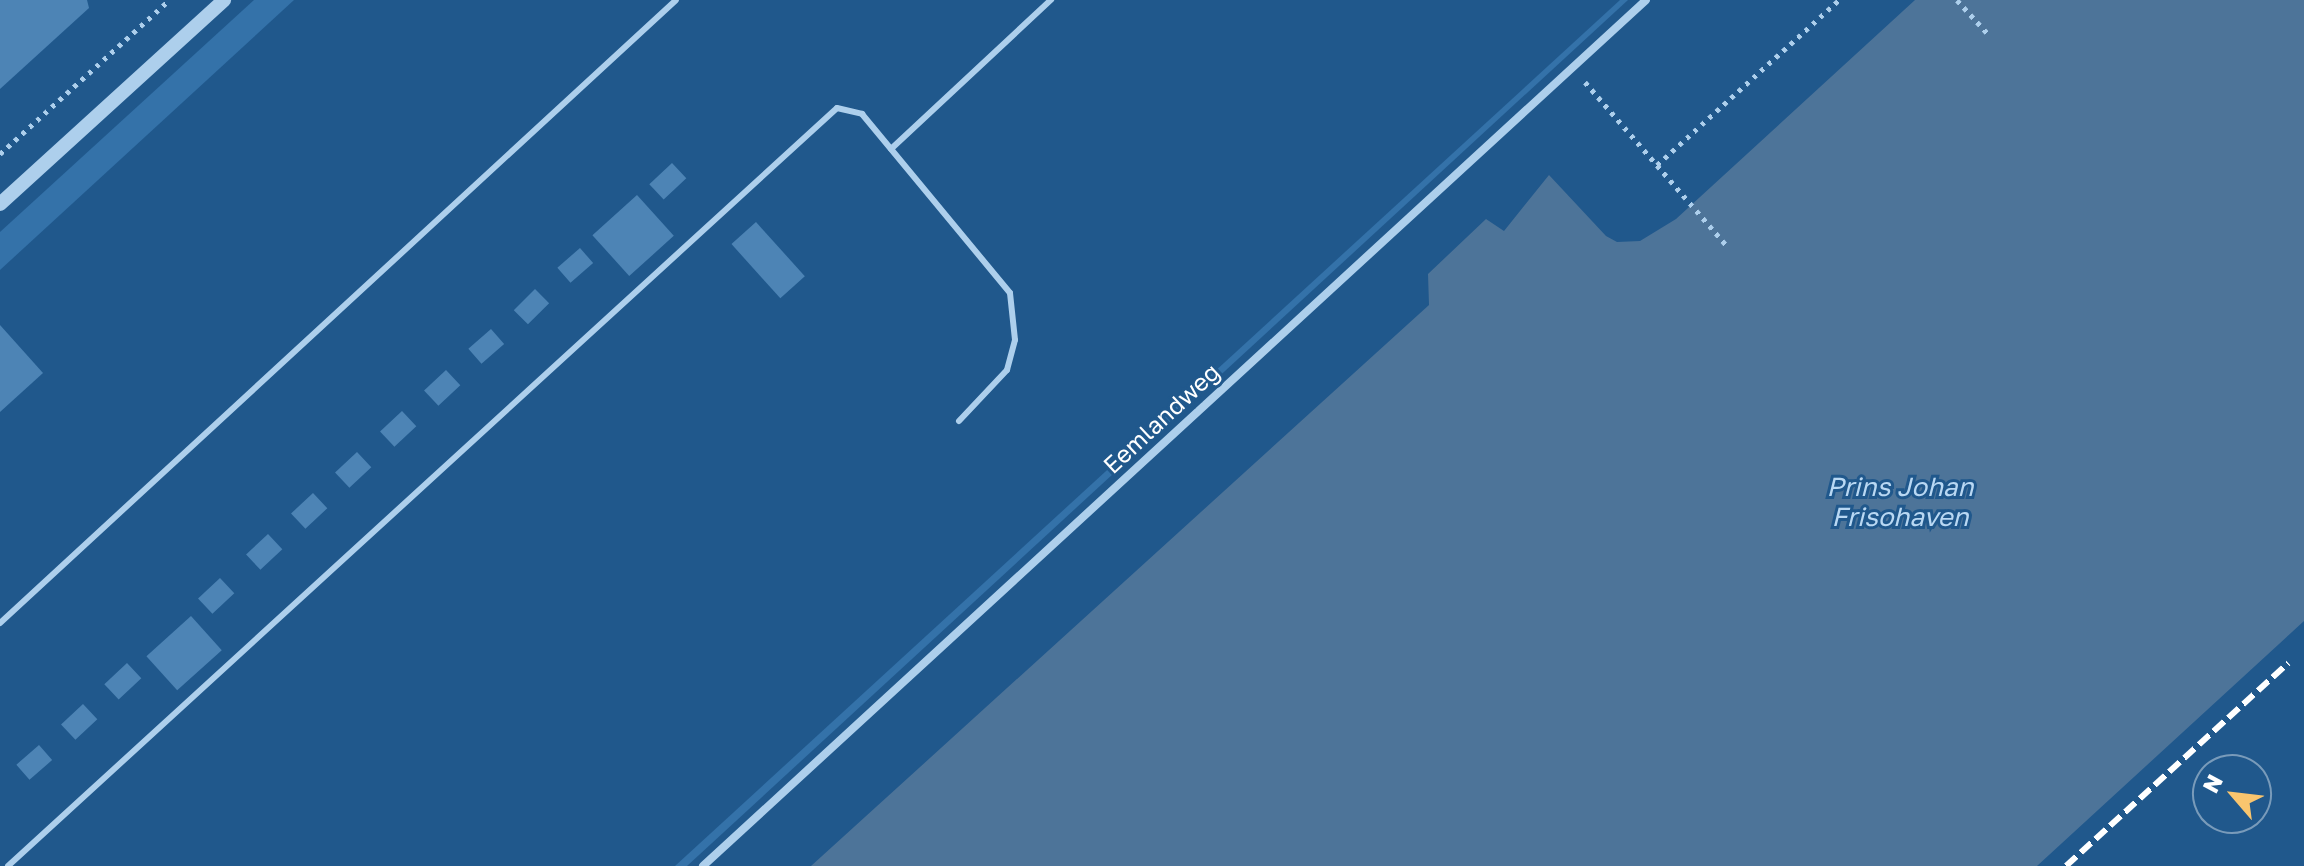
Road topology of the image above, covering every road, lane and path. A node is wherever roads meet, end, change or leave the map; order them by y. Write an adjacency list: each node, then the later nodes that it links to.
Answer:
1 (169, 0): 11 (path)
2 (224, 0): 13 (street)
3 (676, 0): 16 (lane)
4 (1051, 0): 10 (lane)
5 (1646, 0): 9 (street, Eemlandweg)
6 (1839, 0): 12 (path)
7 (1957, 0): 8 (path)
8 (1988, 34)
9 (1572, 67): 12 (path); 18 (street, Eemlandweg)
10 (891, 149): 15 (lane); 17 (lane)
11 (0, 154)
12 (1657, 165): 14 (path)
13 (0, 204)
14 (1726, 245)
15 (959, 421)
16 (0, 623)
17 (8, 866)
18 (703, 866)

